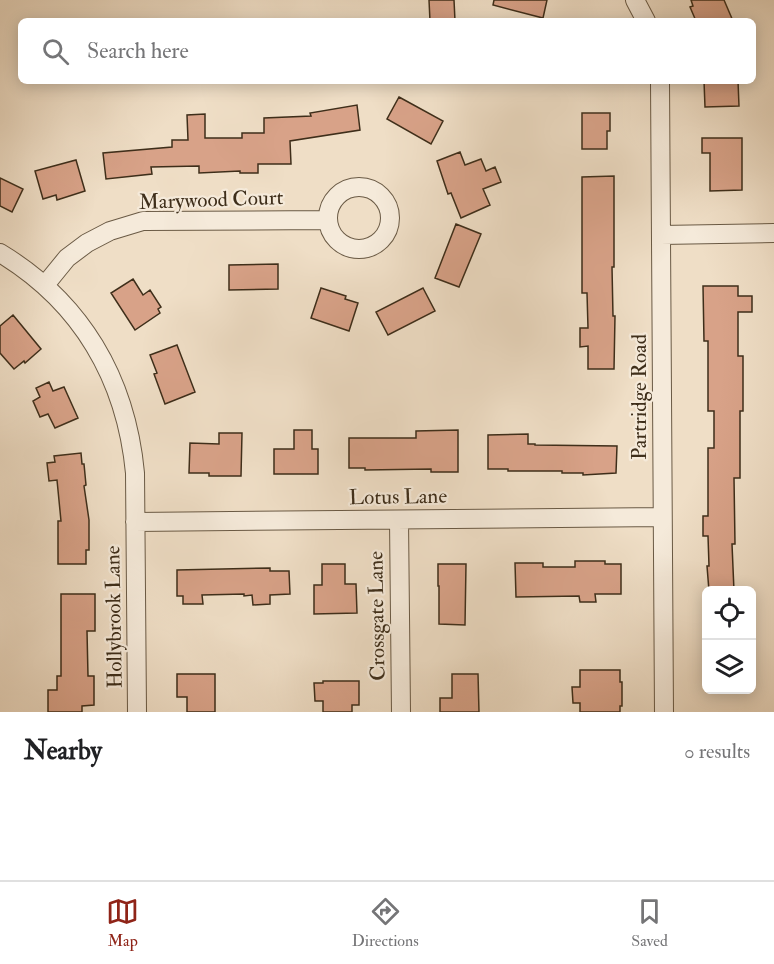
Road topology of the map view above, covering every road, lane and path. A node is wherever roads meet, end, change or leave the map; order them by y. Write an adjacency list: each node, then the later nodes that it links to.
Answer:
1 (635, 0): 2 (street)
2 (644, 18)
3 (660, 84): 6 (street, Partridge Road)
4 (327, 220): 8 (street, Marywood Court)
5 (774, 233): 6 (street)
6 (661, 235): 9 (street, Partridge Road)
7 (0, 253): 8 (street, Hollybrook Lane)
8 (45, 285): 11 (street, Hollybrook Lane)
9 (662, 517): 10 (street, Lotus Lane); 14 (street, Partridge Road)
10 (399, 520): 11 (street, Lotus Lane); 13 (street, Crossgate Lane)
11 (135, 522): 12 (street, Hollybrook Lane)
12 (137, 712)
13 (400, 712)
14 (664, 712)

